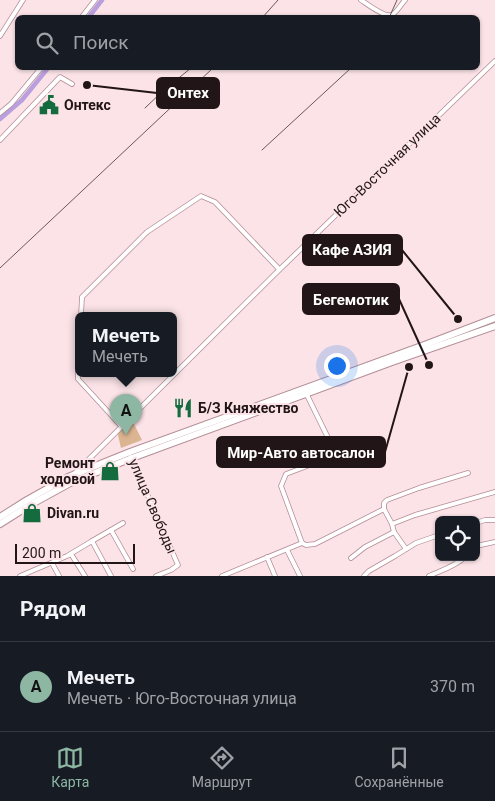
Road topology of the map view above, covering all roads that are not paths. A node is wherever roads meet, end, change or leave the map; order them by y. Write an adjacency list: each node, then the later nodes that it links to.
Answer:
1 (23, 0): 8 (street)
2 (96, 0): 5 (street)
3 (361, 0): 6 (street)
4 (405, 0): 7 (street)
5 (84, 15)
6 (386, 15)
7 (391, 15)
8 (0, 36)
9 (495, 61): 14 (street, Юго-Восточная улица)
10 (39, 70): 12 (street)
11 (72, 84): 13 (street)
12 (0, 113)
13 (0, 140)
14 (280, 269): 15 (street); 18 (street, Юго-Восточная улица)
15 (81, 312)
16 (495, 318): 21 (main road)
17 (495, 326): 21 (main road)
18 (177, 371)
19 (78, 377): 22 (street)
20 (171, 377): 22 (street, Юго-Восточная улица)
21 (306, 391): 23 (main road); 40 (street)
22 (121, 426): 25 (street, Юго-Восточная улица)
23 (131, 455): 25 (main road); 26 (main road); 54 (street, улица Свободы)
24 (468, 473): 28 (street)
25 (73, 475): 26 (street, Юго-Восточная улица); 29 (main road)
26 (70, 483): 33 (main road)
27 (495, 492): 34 (street)
28 (384, 509): 34 (street); 40 (street)
29 (0, 517)
30 (495, 520): 31 (street)
31 (480, 522)
32 (123, 523): 35 (street)
33 (0, 524)
34 (392, 524): 36 (street)
35 (111, 530): 38 (street); 49 (street)
36 (394, 532): 42 (street); 46 (street)
37 (435, 537): 42 (street)
38 (92, 541): 44 (street); 53 (street)
39 (495, 542): 41 (street)
40 (302, 543): 43 (street)
41 (480, 545)
42 (406, 549): 58 (street)
43 (287, 550): 45 (street); 57 (street)
44 (71, 554): 48 (street); 52 (street)
45 (267, 558): 55 (street); 56 (street)
46 (351, 558)
47 (462, 561): 59 (street)
48 (52, 563): 50 (street); 51 (street)
49 (133, 569)
50 (22, 575)
51 (59, 576)
52 (86, 576)
53 (111, 576)
54 (156, 576)
55 (222, 576)
56 (275, 576)
57 (300, 576)
58 (364, 576)
59 (428, 576)

